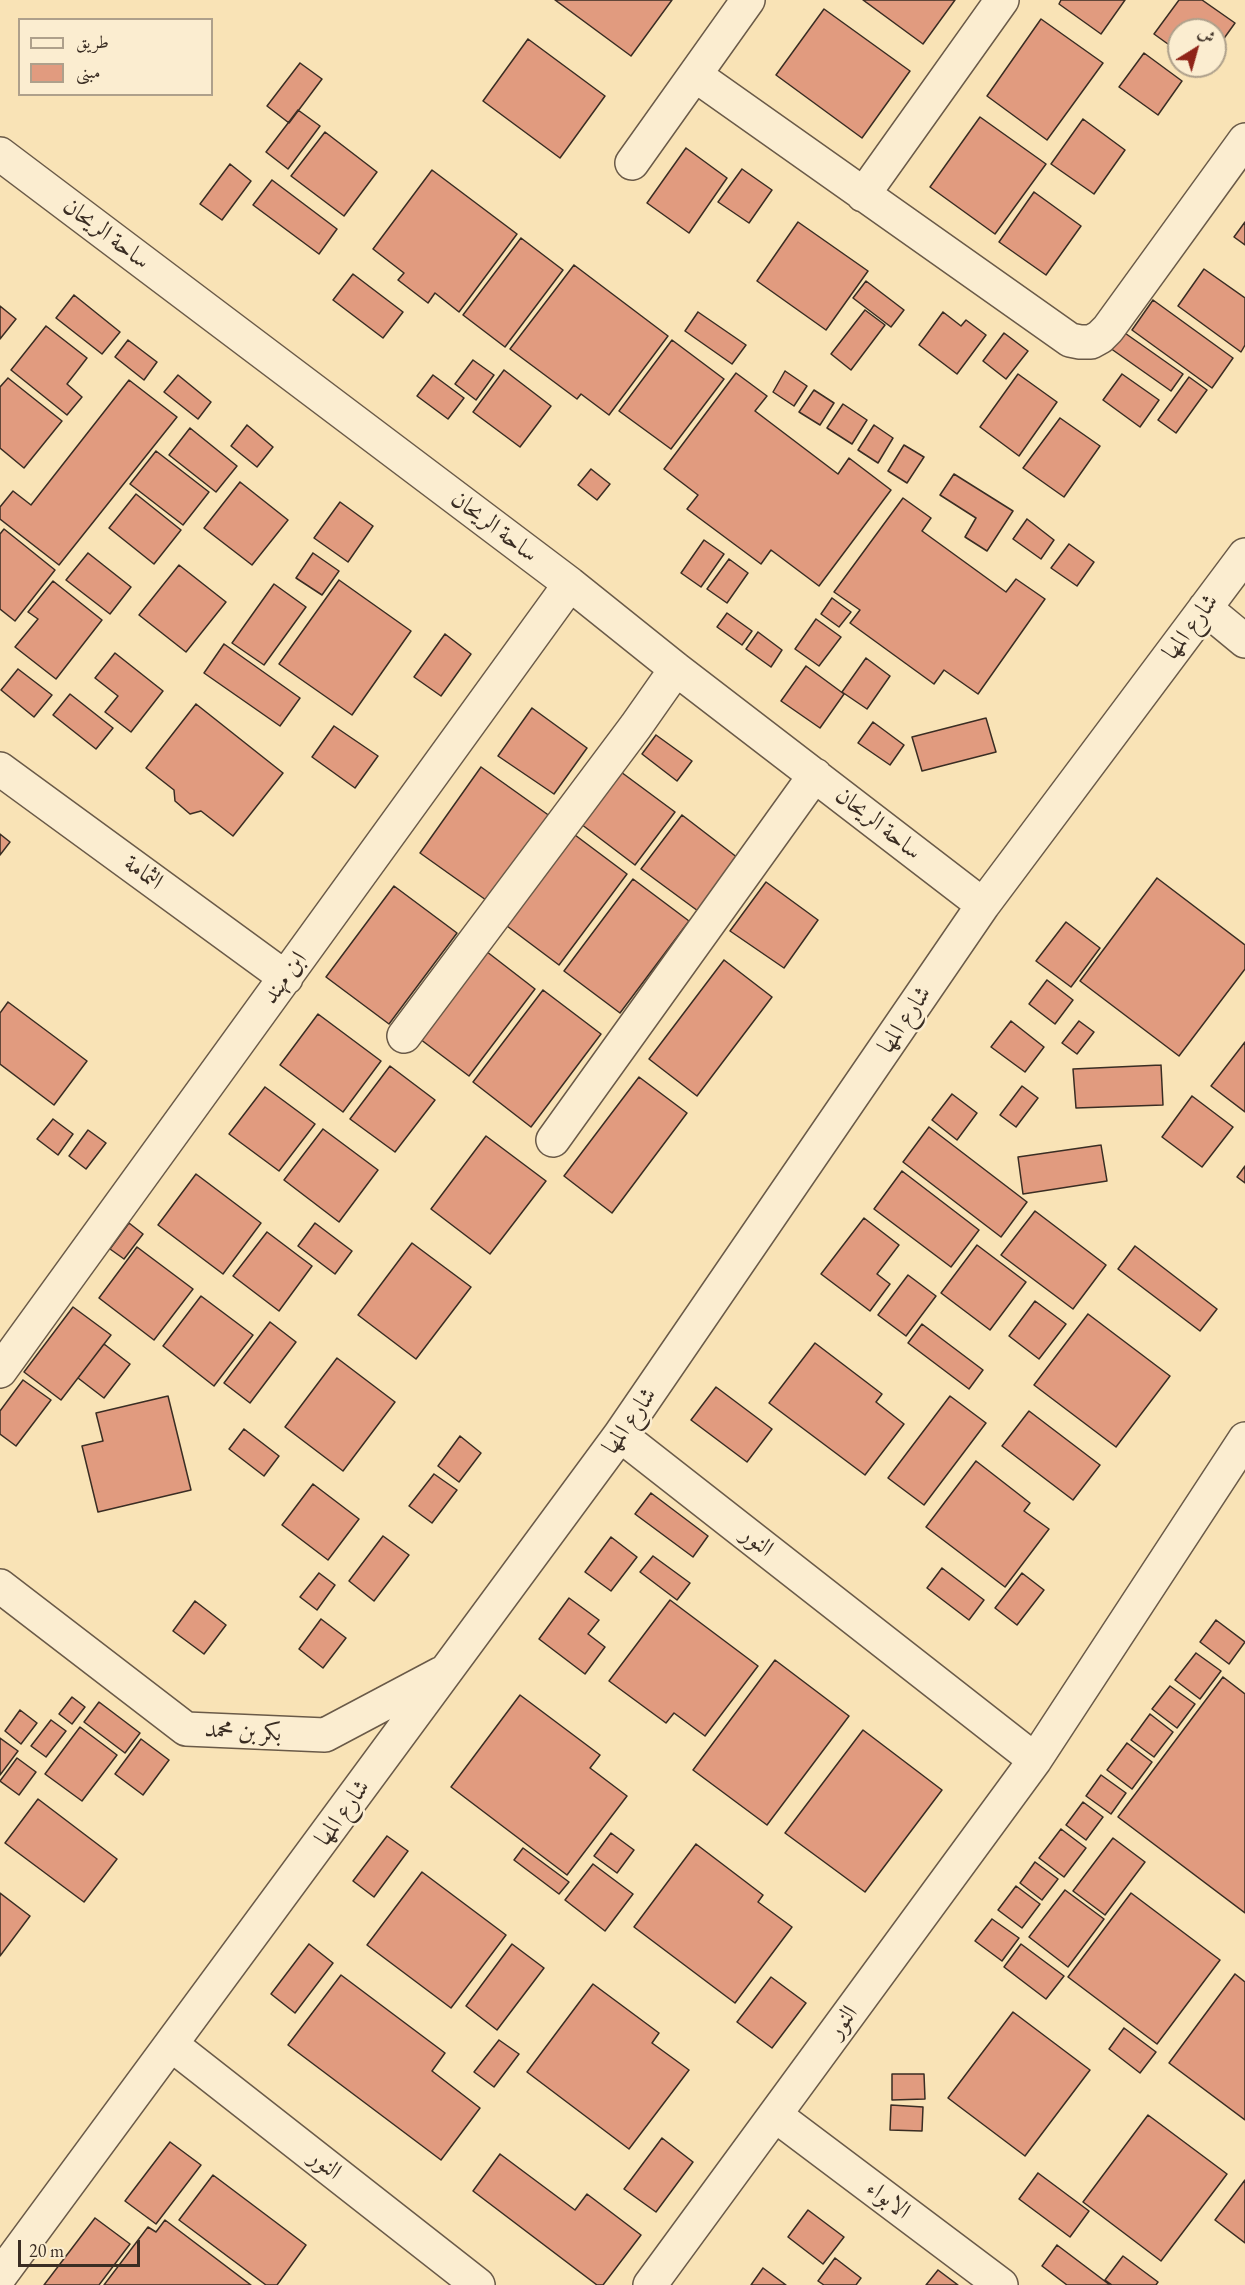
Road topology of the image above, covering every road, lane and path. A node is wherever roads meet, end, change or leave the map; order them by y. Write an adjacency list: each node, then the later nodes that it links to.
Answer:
1 (748, 0): 3 (street)
2 (1002, 0): 7 (street)
3 (695, 75): 6 (street); 7 (street)
4 (1245, 140): 7 (street)
5 (0, 154): 9 (street, ساحة الريحان)
6 (632, 163)
7 (863, 195)
8 (1245, 555): 10 (street, شارع المها)
9 (570, 584): 12 (street, ساحة الريحان); 16 (street, ابن مهند)
10 (1205, 608): 11 (street); 15 (street, شارع المها)
11 (1245, 641)
12 (676, 669): 14 (street, ساحة الريحان); 17 (street)
13 (0, 769): 16 (street, الثمامة)
14 (815, 775): 15 (street, ساحة الريحان); 18 (street)
15 (984, 905): 20 (street, شارع المها)
16 (286, 978): 19 (street, ابن مهند)
17 (404, 1036)
18 (553, 1140)
19 (0, 1371)
20 (620, 1435): 23 (street, شارع المها); 24 (street, النور)
21 (1245, 1439): 24 (street, النور)
22 (0, 1586): 23 (street, بكر بن محمد)
23 (447, 1671): 25 (street, شارع المها)
24 (1035, 1760): 26 (street, النور)
25 (172, 2045): 27 (street, شارع المها); 28 (street, النور)
26 (775, 2115): 29 (street, النور); 30 (street, الابواء)
27 (0, 2276)
28 (478, 2285)
29 (650, 2285)
30 (1001, 2285)

